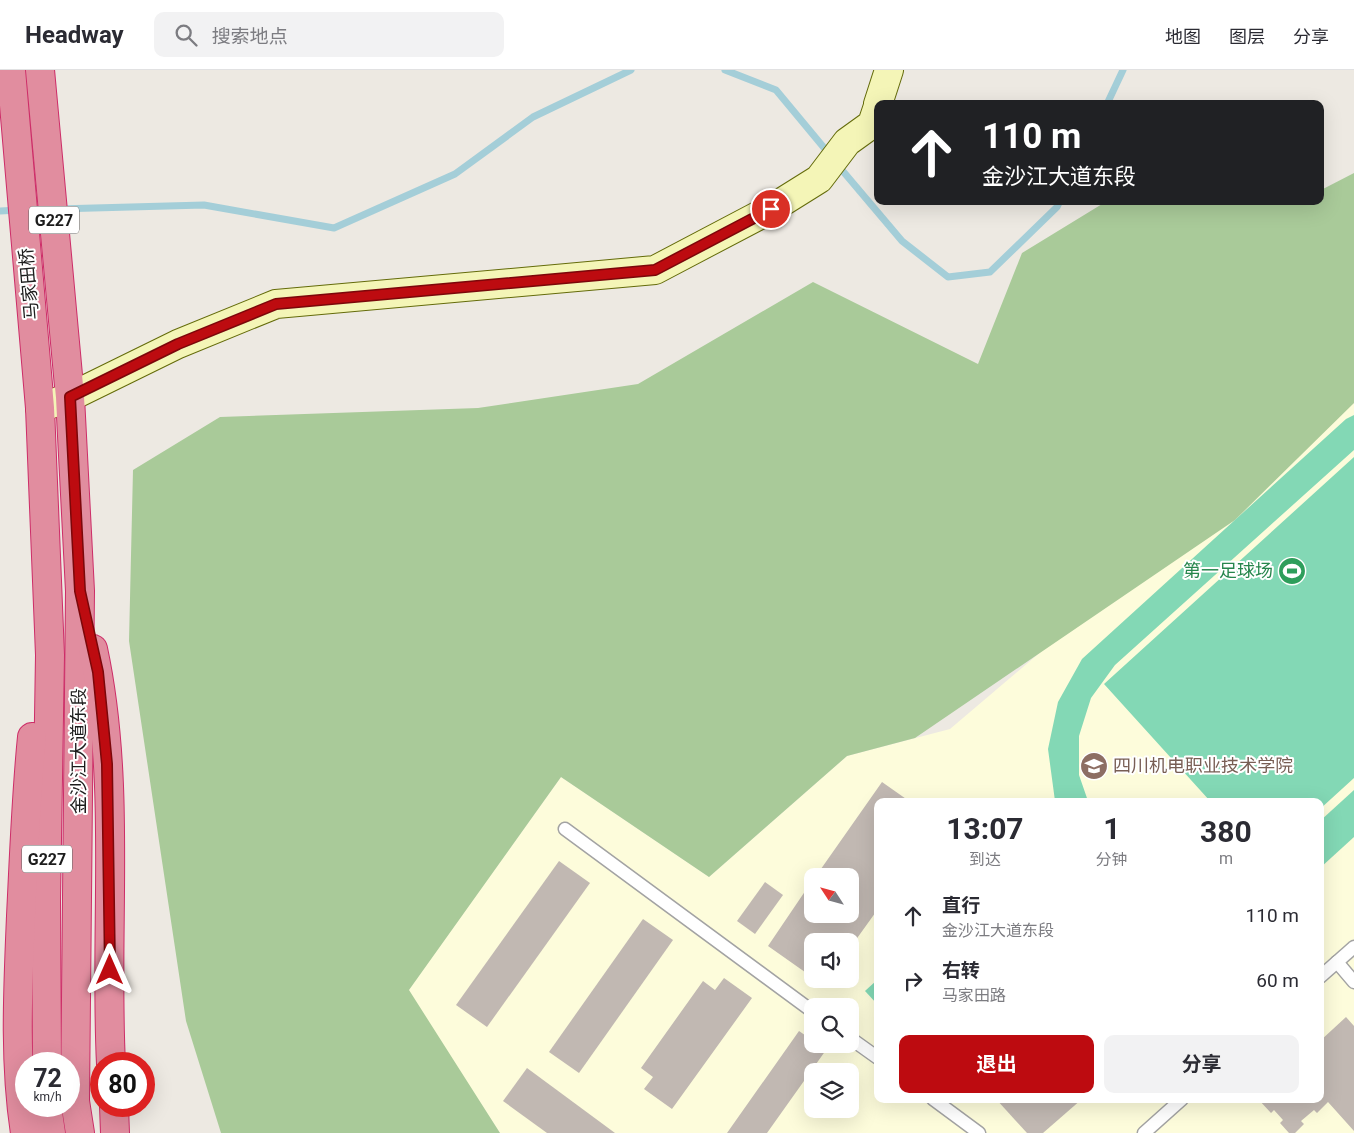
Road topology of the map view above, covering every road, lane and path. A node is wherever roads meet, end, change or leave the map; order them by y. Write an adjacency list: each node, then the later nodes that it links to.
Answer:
1 (12, 70): 7 (highway, 马家田桥 / G227)
2 (40, 70): 6 (highway, 马家田桥 / G227)
3 (889, 70): 4 (street)
4 (880, 100)
5 (874, 118): 8 (street)
6 (68, 369): 8 (highway, 金沙江大道东段 / G227)
7 (37, 379): 9 (highway, 金沙江大道东段 / G227)
8 (70, 397): 9 (street); 10 (highway, 金沙江大道东段 / G227)
9 (40, 408): 11 (highway, 金沙江大道东段 / G227)
10 (80, 591): 20 (highway); 28 (highway, 金沙江大道东段 / G227)
11 (50, 655): 19 (highway, 金沙江大道东段 / G227); 26 (highway)
12 (564, 829): 17 (lane)
13 (1354, 947): 14 (lane)
14 (1337, 962): 15 (lane); 16 (lane)
15 (1324, 973)
16 (1354, 982)
17 (804, 1005)
18 (859, 1044): 21 (lane)
19 (47, 1052)
20 (111, 1052)
21 (874, 1055)
22 (938, 1103): 30 (lane)
23 (1178, 1103): 31 (lane)
24 (49, 1117): 27 (highway)
25 (114, 1117): 29 (highway)
26 (25, 1133)
27 (51, 1133)
28 (80, 1133)
29 (115, 1133)
30 (979, 1133)
31 (1144, 1133)

